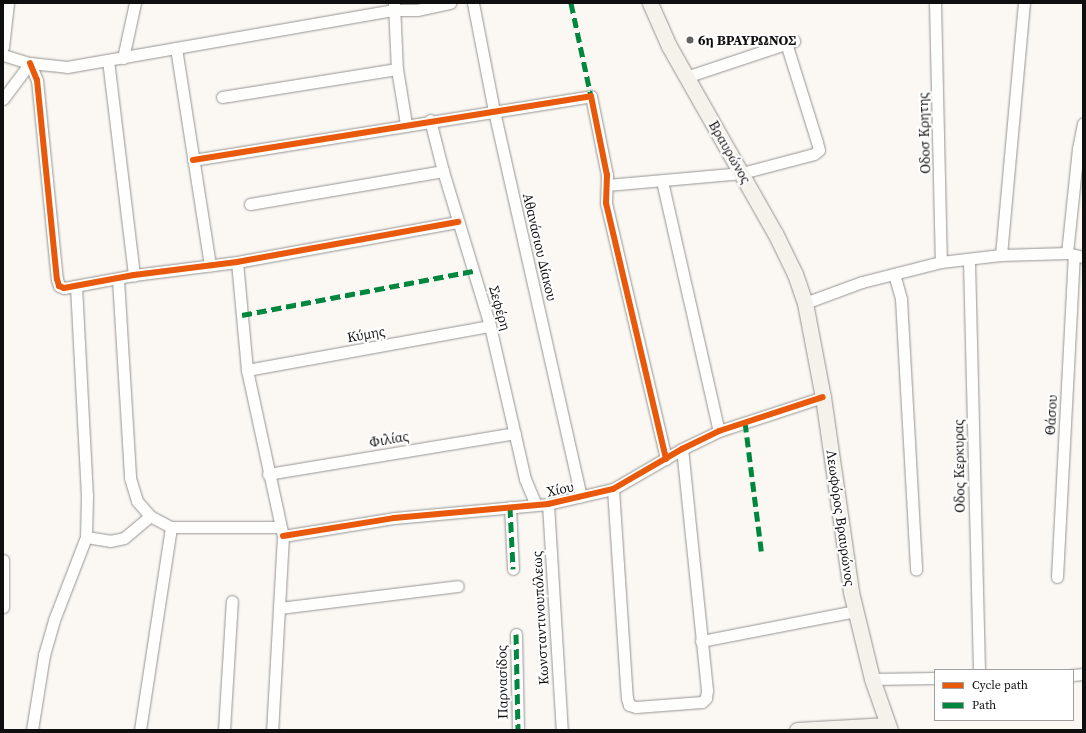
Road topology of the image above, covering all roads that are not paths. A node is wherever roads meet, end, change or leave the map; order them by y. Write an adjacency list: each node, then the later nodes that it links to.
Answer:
1 (8, 3): 9 (street)
2 (135, 3): 12 (street)
3 (450, 3): 8 (street)
4 (473, 3): 19 (street, Αθανάσιου Δίακου)
5 (650, 3): 16 (main road, Βραυρώνος)
6 (935, 3): 34 (street, Οδοσ Κρητης)
7 (1024, 3): 30 (street)
8 (394, 6): 10 (street); 15 (street)
9 (3, 47)
10 (176, 48): 12 (street); 23 (street)
11 (3, 55): 14 (street)
12 (123, 58): 13 (street)
13 (108, 60): 14 (street); 37 (street)
14 (30, 63): 18 (street); 39 (street)
15 (398, 69): 17 (street); 22 (street)
16 (686, 77): 25 (main road, Βραυρώνος); 25 (street)
17 (222, 97)
18 (3, 99)
19 (494, 111): 20 (street); 27 (street); 50 (street, Αθανάσιου Δίακου)
20 (430, 120): 22 (street); 24 (street, Σεφέρη)
21 (1083, 123): 31 (street, Θάσου)
22 (406, 124): 23 (street)
23 (193, 160): 35 (street)
24 (443, 171): 28 (street); 29 (street, Σεφέρη)
25 (742, 173): 26 (street); 40 (main road, Βραυρώνος)
26 (662, 181): 27 (street); 44 (street)
27 (607, 184): 47 (street)
28 (250, 204)
29 (458, 222): 33 (street); 41 (street, Σεφέρη)
30 (1002, 255): 31 (street); 32 (street)
31 (1075, 255): 61 (street, Θάσου)
32 (969, 260): 34 (street); 69 (street, Οδος Κερκυρας)
33 (237, 262): 35 (street); 42 (street)
34 (941, 262): 36 (street)
35 (210, 265): 37 (street)
36 (894, 274): 40 (street); 60 (street)
37 (134, 275): 38 (street)
38 (118, 279): 39 (street); 54 (street)
39 (76, 286): 57 (street)
40 (805, 303): 43 (main road, Λεωφόρος Βραυρώνος)
41 (490, 326): 42 (street, Κύμης); 45 (street, Σεφέρη)
42 (247, 370): 48 (street)
43 (823, 397): 44 (street, Χίου); 66 (main road, Λεωφόρος Βραυρώνος)
44 (719, 431): 46 (street, Χίου)
45 (515, 433): 48 (street, Φιλίας); 52 (street, Σεφέρη)
46 (682, 449): 47 (street, Χίου); 68 (street)
47 (666, 459): 49 (street, Χίου)
48 (268, 474): 56 (street)
49 (613, 489): 50 (street, Χίου); 68 (street)
50 (581, 496): 51 (street, Χίου)
51 (548, 504): 52 (street, Χίου); 78 (street, Κωνσταντινουπόλεως)
52 (536, 505): 53 (street, Χίου)
53 (510, 507): 56 (street, Χίου); 59 (street)
54 (150, 516): 55 (street); 57 (street)
55 (171, 527): 56 (street, Χίου); 74 (street)
56 (281, 531): 65 (street)
57 (86, 537): 73 (street)
58 (3, 560): 64 (street)
59 (513, 569)
60 (916, 570)
61 (1057, 577)
62 (458, 586): 65 (street)
63 (232, 601): 75 (street)
64 (3, 607)
65 (279, 608): 76 (street)
66 (855, 611): 68 (street); 71 (main road, Λεωφόρος Βραυρώνος)
67 (516, 634): 77 (street, Παρνασίδος)
68 (701, 641)
69 (980, 669)
70 (934, 678): 71 (street)
71 (872, 679): 72 (main road, Λεωφόρος Βραυρώνος)
72 (889, 727): 80 (main road)
73 (32, 730)
74 (140, 730)
75 (224, 730)
76 (272, 730)
77 (518, 730)
78 (562, 730)
79 (797, 730): 80 (main road)
80 (803, 730)

